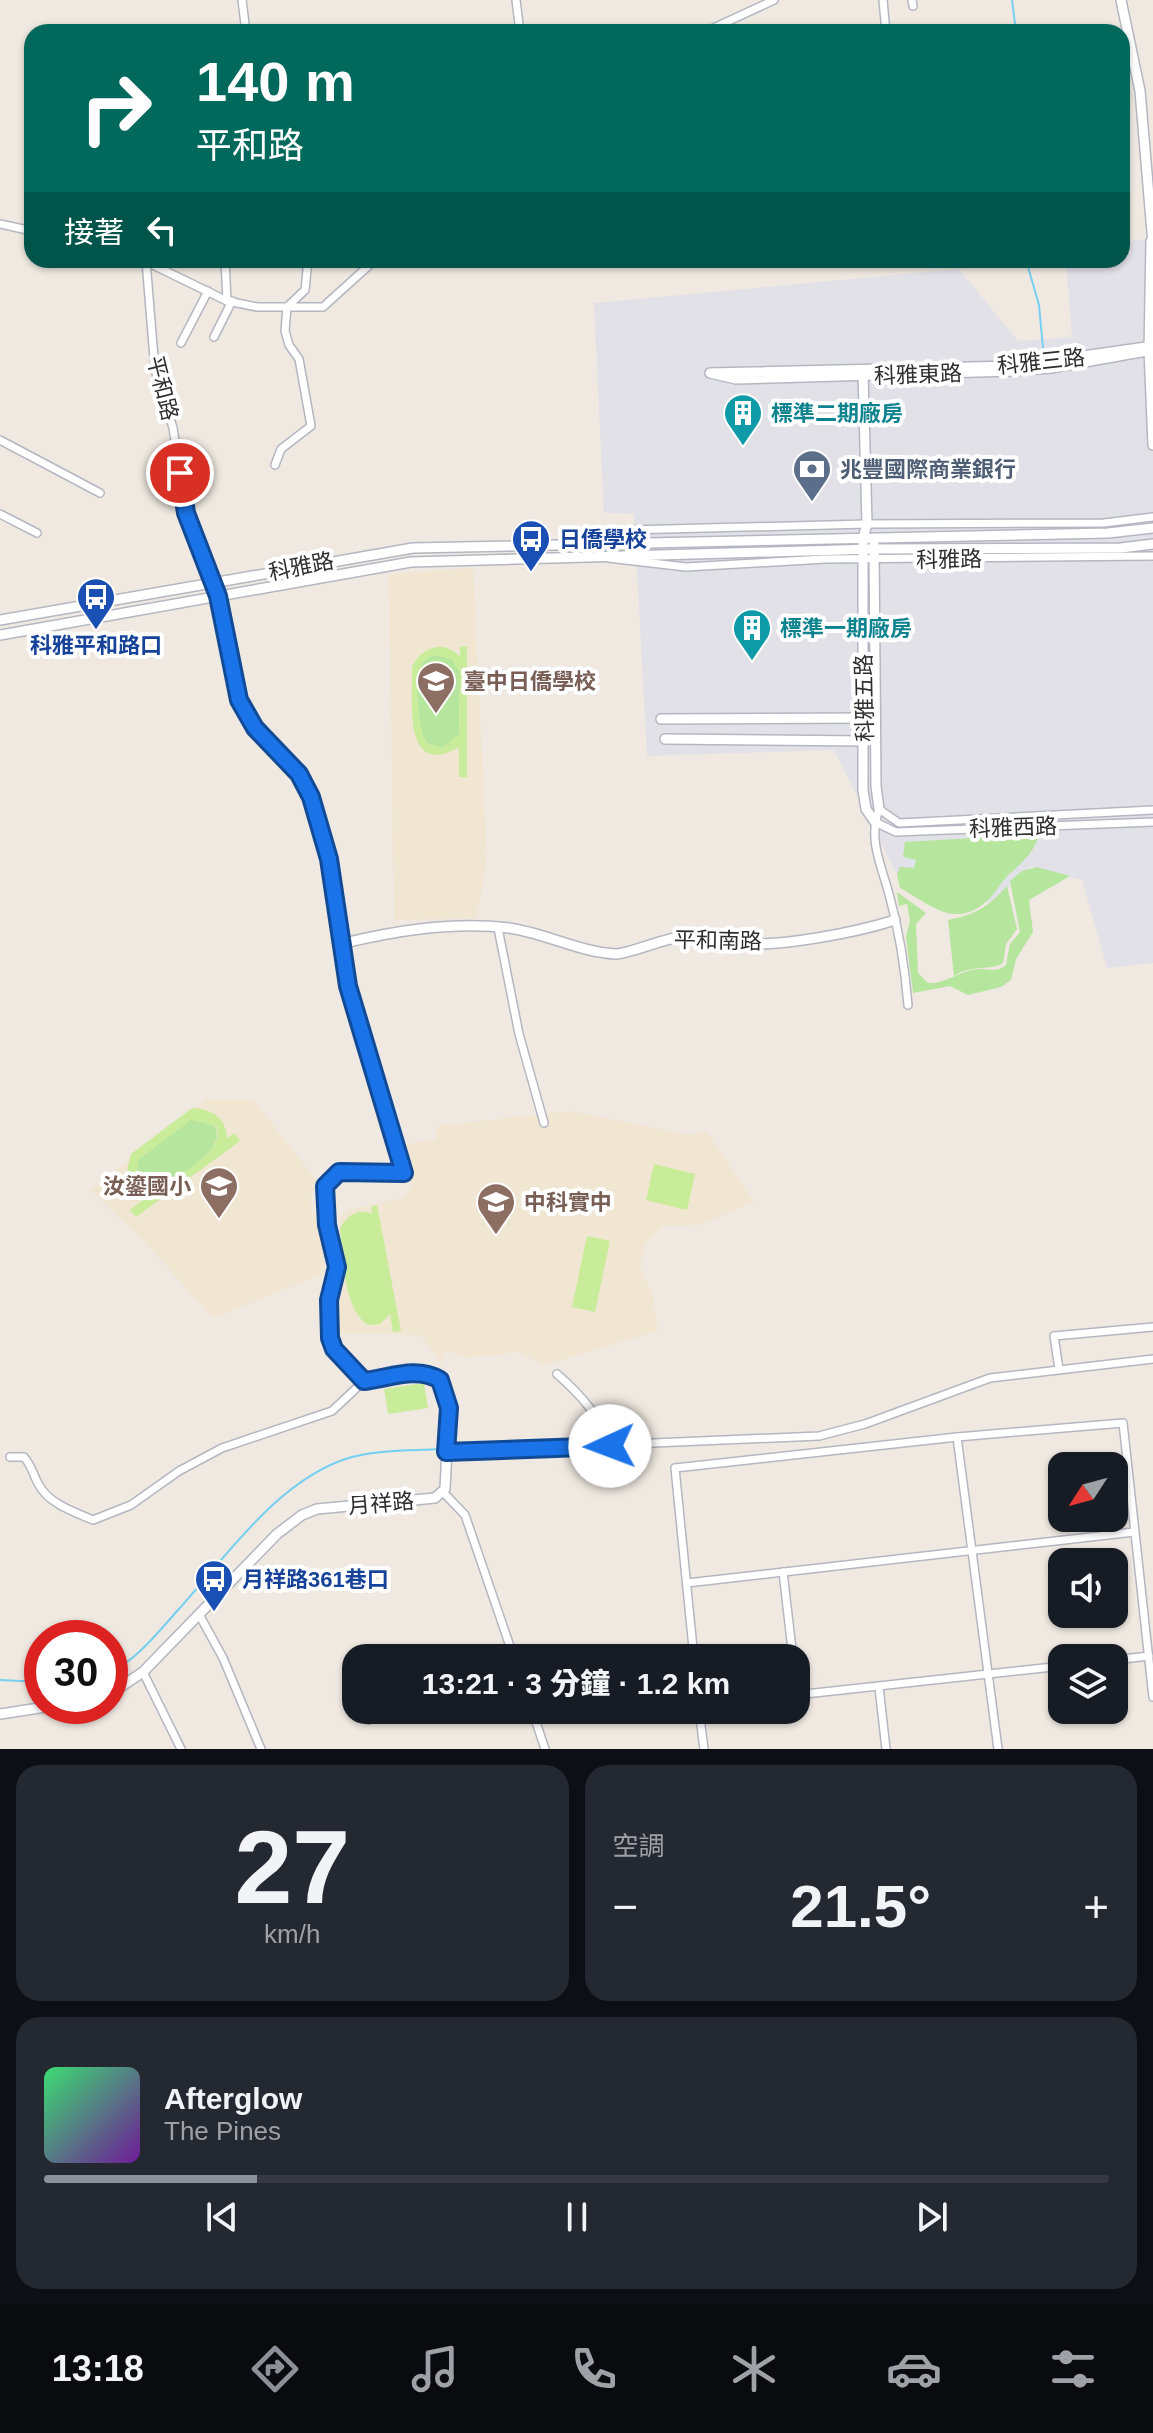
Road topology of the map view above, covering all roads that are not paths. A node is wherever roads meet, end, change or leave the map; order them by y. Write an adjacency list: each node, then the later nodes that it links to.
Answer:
1 (242, 0): 6 (street)
2 (516, 0): 7 (street)
3 (774, 0): 8 (street)
4 (883, 0): 9 (street)
5 (1121, 0): 10 (street)
6 (245, 24)
7 (519, 24)
8 (722, 24)
9 (885, 24)
10 (1126, 24)
11 (1130, 43): 12 (street)
12 (1151, 216): 15 (street)
13 (0, 224): 14 (street)
14 (24, 229)
15 (1151, 229): 16 (street); 27 (street)
16 (1153, 244)
17 (145, 268): 44 (street, 平和路)
18 (161, 268): 22 (street)
19 (226, 268): 23 (street)
20 (307, 268): 24 (street)
21 (366, 268): 24 (street)
22 (208, 291): 23 (street); 26 (street)
23 (229, 301): 24 (street); 25 (street)
24 (287, 307): 32 (street)
25 (214, 337)
26 (181, 343)
27 (1151, 348): 28 (street, 科雅三路); 31 (street)
28 (863, 373): 29 (street, 科雅三路); 29 (street, 科雅東路); 36 (street, 科雅五路)
29 (737, 374)
30 (0, 440): 33 (street)
31 (1153, 445)
32 (275, 465)
33 (100, 493)
34 (0, 514): 38 (street)
35 (1153, 517): 36 (street, 科雅路)
36 (867, 524): 39 (street, 科雅路); 41 (street, 科雅五路)
37 (1153, 528): 41 (street, 科雅路)
38 (37, 533)
39 (605, 542): 41 (street, 科雅路); 44 (street, 科雅路)
40 (1153, 544): 41 (street, 科雅路)
41 (872, 546): 42 (street, 科雅五路); 42 (street, 科雅路); 43 (street, 科雅路); 52 (street, 科雅五路)
42 (863, 554): 45 (street, 科雅路); 48 (street, 科雅五路)
43 (1153, 556)
44 (212, 582): 45 (street, 平和路); 46 (street, 科雅路)
45 (218, 596): 47 (street, 科雅路); 58 (street, 平和路)
46 (0, 620)
47 (0, 635)
48 (864, 718): 49 (street); 51 (street, 科雅五路)
49 (661, 719)
50 (665, 739): 51 (street)
51 (865, 741): 54 (street, 科雅五路)
52 (879, 809): 53 (street, 科雅西路); 54 (street)
53 (1153, 810)
54 (875, 822): 55 (street, 科雅西路); 56 (street)
55 (1153, 822)
56 (895, 920): 57 (street, 平和南路); 59 (street)
57 (498, 928): 58 (street, 平和南路); 60 (street)
58 (340, 944): 65 (street, 平和路)
59 (908, 1005)
60 (544, 1123)
61 (1153, 1327): 63 (street)
62 (1153, 1359): 63 (street)
63 (1059, 1369): 67 (street)
64 (557, 1374): 67 (street)
65 (364, 1381): 68 (street); 69 (street)
66 (957, 1437): 71 (street); 72 (street); 74 (street)
67 (609, 1444): 68 (street)
68 (447, 1449): 70 (street, 月祥路)
69 (10, 1457)
70 (443, 1492): 75 (street, 月祥路); 76 (street)
71 (1134, 1532): 72 (street); 79 (street)
72 (972, 1550): 73 (street); 83 (street)
73 (783, 1572): 74 (street); 78 (street)
74 (687, 1583): 77 (street)
75 (200, 1616): 82 (street, 月祥路); 93 (street)
76 (509, 1644)
77 (693, 1644)
78 (791, 1644)
79 (1149, 1656): 80 (street); 87 (street)
80 (1128, 1658)
81 (1048, 1668): 83 (street)
82 (143, 1672): 84 (street, 月祥路); 92 (street)
83 (989, 1675): 85 (street); 97 (street)
84 (128, 1682)
85 (879, 1687): 86 (street); 96 (street)
86 (810, 1694)
87 (1153, 1697)
88 (24, 1710): 89 (street)
89 (0, 1714)
90 (537, 1724): 94 (street)
91 (701, 1724): 95 (street)
92 (181, 1749)
93 (261, 1749)
94 (545, 1749)
95 (704, 1749)
96 (886, 1749)
97 (998, 1749)

